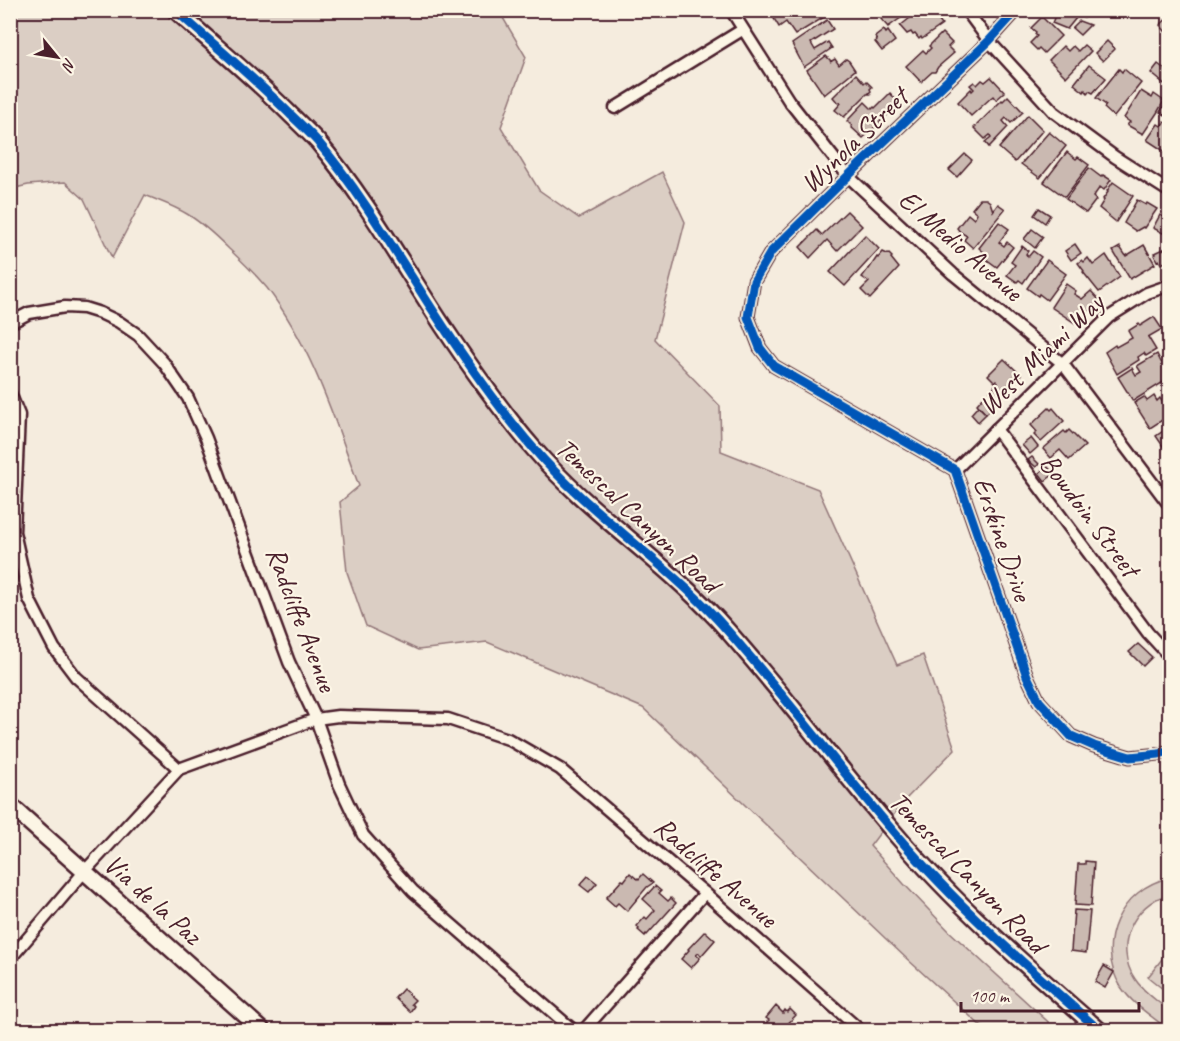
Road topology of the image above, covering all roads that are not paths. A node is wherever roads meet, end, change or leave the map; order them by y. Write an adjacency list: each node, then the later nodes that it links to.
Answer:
1 (175, 10): 31 (main road, Temescal Canyon Road)
2 (731, 10): 5 (street, El Medio Avenue)
3 (966, 10): 6 (street)
4 (1017, 10): 6 (street, Wynola Street)
5 (742, 30): 7 (street); 8 (street, El Medio Avenue)
6 (990, 41): 8 (street, Wynola Street); 9 (street)
7 (615, 108)
8 (848, 176): 11 (street, Wynola Street); 13 (street, El Medio Avenue)
9 (1170, 192)
10 (1170, 285): 13 (street, West Miami Way)
11 (748, 316): 16 (street, Erskine Drive)
12 (10, 323): 20 (street, Radcliffe Avenue)
13 (1063, 364): 15 (street, West Miami Way); 17 (street, El Medio Avenue)
14 (10, 393): 18 (street)
15 (996, 429): 16 (street, West Miami Way); 19 (street, Bowdoin Street)
16 (955, 470): 21 (street, Erskine Drive)
17 (1170, 506)
18 (12, 532): 22 (street)
19 (1170, 657)
20 (316, 719): 22 (street); 25 (street, Radcliffe Avenue); 28 (street)
21 (1170, 751)
22 (179, 769): 24 (street)
23 (10, 806): 24 (main road, Via de la Paz)
24 (84, 872): 26 (street); 27 (main road, Via de la Paz)
25 (705, 893): 29 (street); 30 (street, Radcliffe Avenue)
26 (10, 959)
27 (262, 1030)
28 (573, 1030)
29 (584, 1030)
30 (860, 1030)
31 (1099, 1030)

